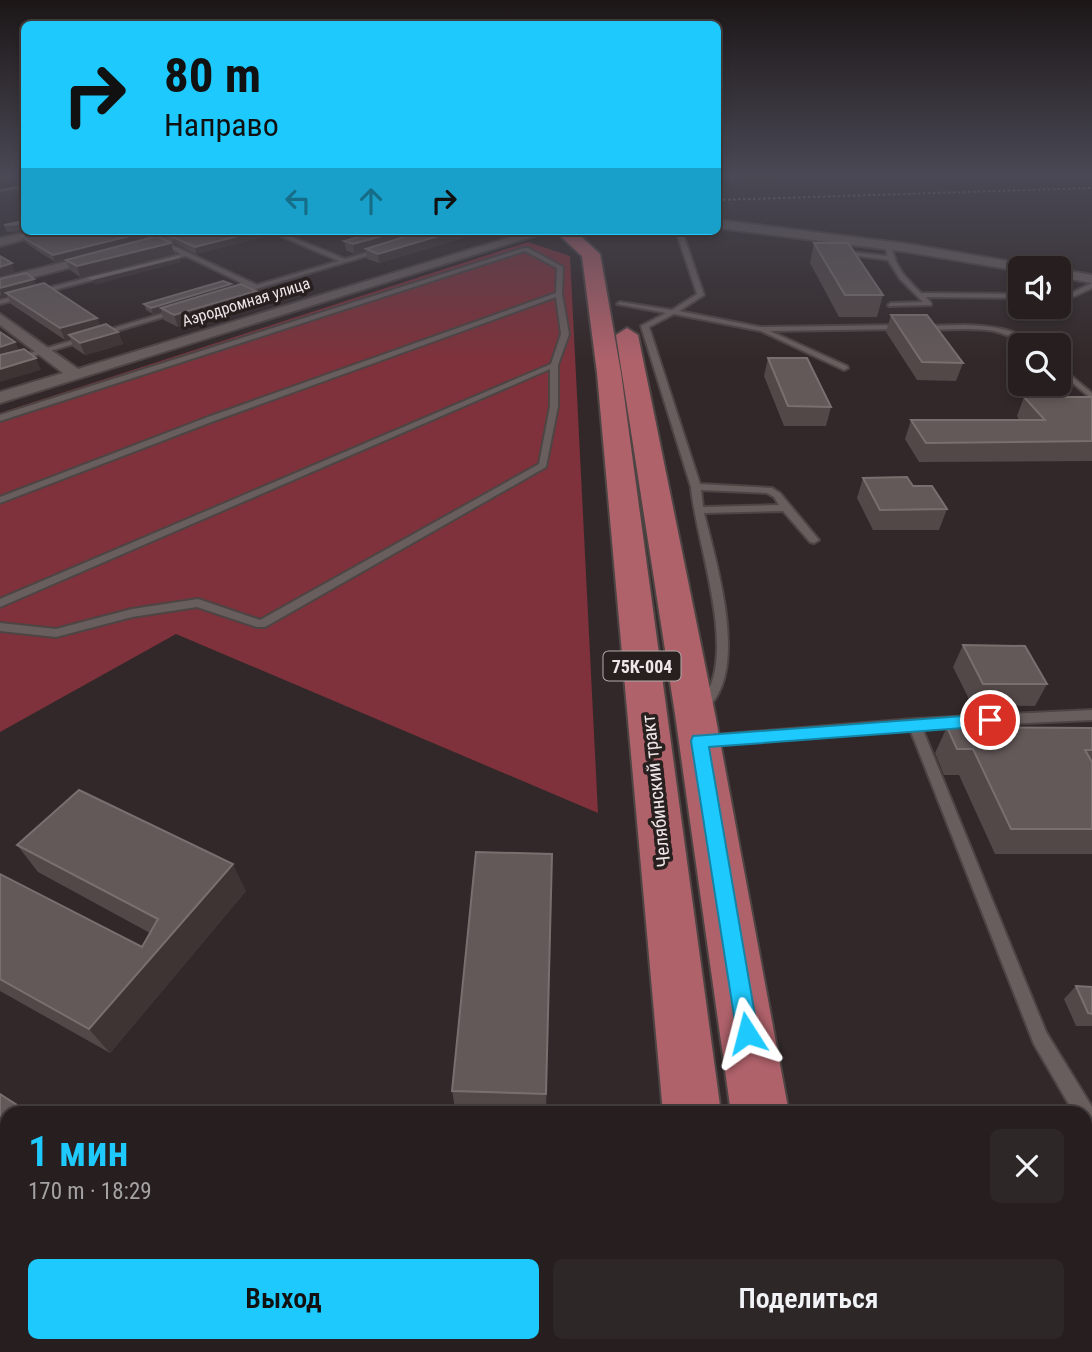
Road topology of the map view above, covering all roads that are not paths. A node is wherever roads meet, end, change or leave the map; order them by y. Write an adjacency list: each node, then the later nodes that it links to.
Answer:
1 (27, 236): 9 (street)
2 (184, 236): 10 (street)
3 (284, 236): 15 (lane)
4 (527, 236): 39 (street, Аэродромная улица)
5 (570, 236): 54 (main road, Челябинский тракт / 75К-004)
6 (605, 236): 32 (main road, 75К-004)
7 (681, 236): 30 (lane)
8 (792, 236): 13 (street)
9 (0, 242)
10 (161, 242): 14 (lane); 19 (street)
11 (383, 250): 15 (lane)
12 (827, 252): 13 (lane)
13 (889, 252): 16 (street); 24 (lane)
14 (186, 254): 21 (lane); 27 (lane)
15 (344, 261): 21 (lane)
16 (1008, 266)
17 (1071, 275): 18 (street)
18 (1092, 279)
19 (0, 282)
20 (1092, 285): 25 (lane)
21 (256, 287): 23 (lane)
22 (559, 293): 37 (lane); 43 (lane); 45 (lane)
23 (230, 295)
24 (919, 295): 26 (lane); 28 (lane)
25 (1071, 295)
26 (1008, 296)
27 (0, 302)
28 (891, 305)
29 (190, 307): 35 (lane)
30 (673, 312): 32 (lane); 32 (lane); 33 (lane)
31 (0, 318): 35 (street)
32 (631, 321): 44 (lane); 53 (main road, 75К-004)
33 (760, 330): 34 (lane); 38 (lane)
34 (1012, 333)
35 (45, 351): 36 (lane); 39 (street)
36 (0, 364)
37 (554, 365): 49 (lane); 50 (lane)
38 (844, 368)
39 (74, 373): 42 (street, Аэродромная улица)
40 (1071, 379): 41 (lane)
41 (1092, 397)
42 (0, 398)
43 (0, 418)
44 (696, 487): 46 (lane); 47 (lane)
45 (0, 500)
46 (786, 508): 47 (lane); 48 (lane)
47 (698, 509): 53 (lane)
48 (814, 540)
49 (0, 603)
50 (0, 627)
51 (1092, 715): 52 (lane)
52 (914, 723): 53 (lane); 56 (lane)
53 (697, 727): 55 (main road, 75К-004)
54 (691, 1106)
55 (759, 1106)
56 (1081, 1106)

